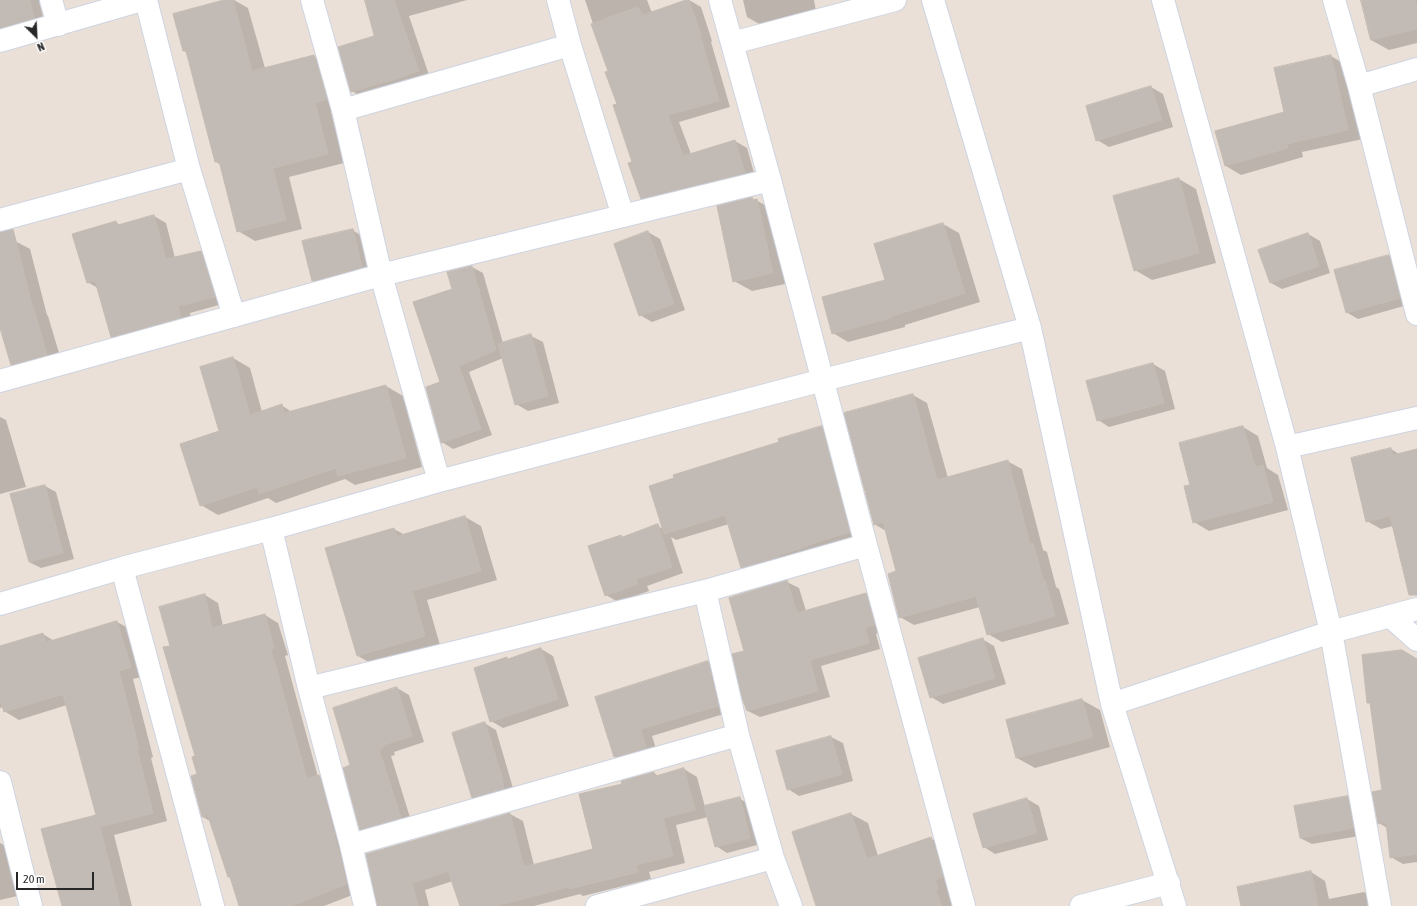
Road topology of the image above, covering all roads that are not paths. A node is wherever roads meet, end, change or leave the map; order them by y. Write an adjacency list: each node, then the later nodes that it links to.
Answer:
1 (51, 0): 11 (street)
2 (142, 0): 11 (street)
3 (146, 0): 18 (street)
4 (312, 0): 17 (street)
5 (558, 0): 14 (street)
6 (720, 0): 13 (street)
7 (895, 0): 13 (street)
8 (933, 0): 25 (street)
9 (1163, 0): 29 (street)
10 (1334, 0): 16 (street)
11 (58, 25): 12 (street)
12 (0, 41)
13 (732, 43): 19 (street)
14 (570, 45): 17 (street); 20 (street)
15 (1417, 70): 16 (street)
16 (1359, 86): 23 (street)
17 (343, 110): 22 (street)
18 (189, 169): 21 (street); 24 (street)
19 (770, 180): 20 (street); 26 (street)
20 (623, 216): 22 (street)
21 (0, 220)
22 (381, 275): 24 (street); 30 (street)
23 (1417, 314)
24 (234, 316): 27 (street)
25 (1030, 328): 26 (street); 41 (street)
26 (823, 380): 30 (street); 32 (street)
27 (0, 381)
28 (1417, 418): 29 (street)
29 (1288, 447): 38 (street)
30 (439, 481): 31 (street)
31 (271, 529): 33 (street); 40 (street)
32 (866, 545): 34 (street); 52 (street)
33 (122, 568): 35 (street); 48 (street)
34 (704, 591): 40 (street); 42 (street)
35 (0, 604)
36 (1417, 609): 37 (street)
37 (1390, 616): 38 (street); 39 (street)
38 (1331, 632): 41 (street); 55 (street)
39 (1417, 640)
40 (309, 688): 44 (street)
41 (1112, 704): 46 (street)
42 (738, 735): 44 (street); 45 (street)
43 (0, 782): 47 (street)
44 (352, 845): 49 (street)
45 (773, 858): 50 (street); 51 (street)
46 (1169, 883): 53 (street); 54 (street)
47 (31, 906)
48 (213, 906)
49 (365, 906)
50 (598, 906)
51 (791, 906)
52 (964, 906)
53 (1081, 906)
54 (1175, 906)
55 (1380, 906)

